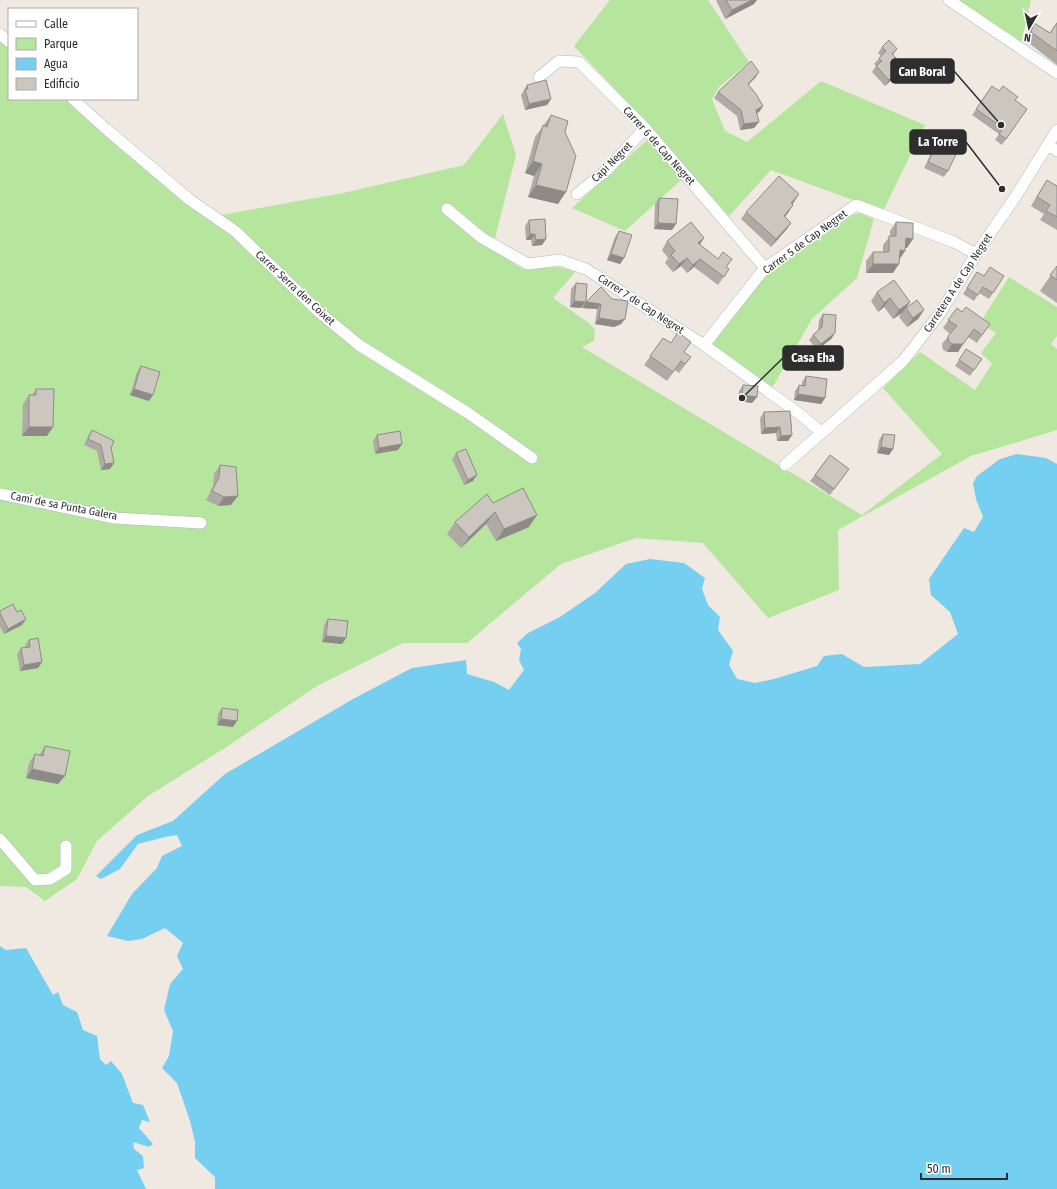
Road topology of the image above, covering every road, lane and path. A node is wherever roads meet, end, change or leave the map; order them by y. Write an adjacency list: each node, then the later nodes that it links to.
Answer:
1 (949, 0): 4 (street)
2 (0, 34): 3 (street)
3 (8, 41)
4 (1057, 73)
5 (539, 77): 7 (street, Carrer 6 de Cap Negret)
6 (74, 100): 16 (street, Carrer Serra den Coixet)
7 (645, 128): 10 (street, Capi Negret); 13 (street, Carrer 6 de Cap Negret)
8 (1057, 130): 9 (street, Carretera A de Cap Negret)
9 (1053, 148): 12 (street, Carretera A de Cap Negret)
10 (577, 194)
11 (447, 209): 14 (street, Carrer 7 de Cap Negret)
12 (976, 254): 13 (street, Carrer 5 de Cap Negret); 15 (street, Carretera A de Cap Negret)
13 (765, 268): 14 (street, Carrer 5 de Cap Negret)
14 (704, 345): 15 (street, Carrer 7 de Cap Negret)
15 (822, 434): 17 (street, Carretera A de Cap Negret)
16 (532, 458)
17 (785, 465)
18 (0, 494): 19 (street, Camí de sa Punta Galera)
19 (201, 522)
20 (0, 839): 21 (street)
21 (66, 846)

